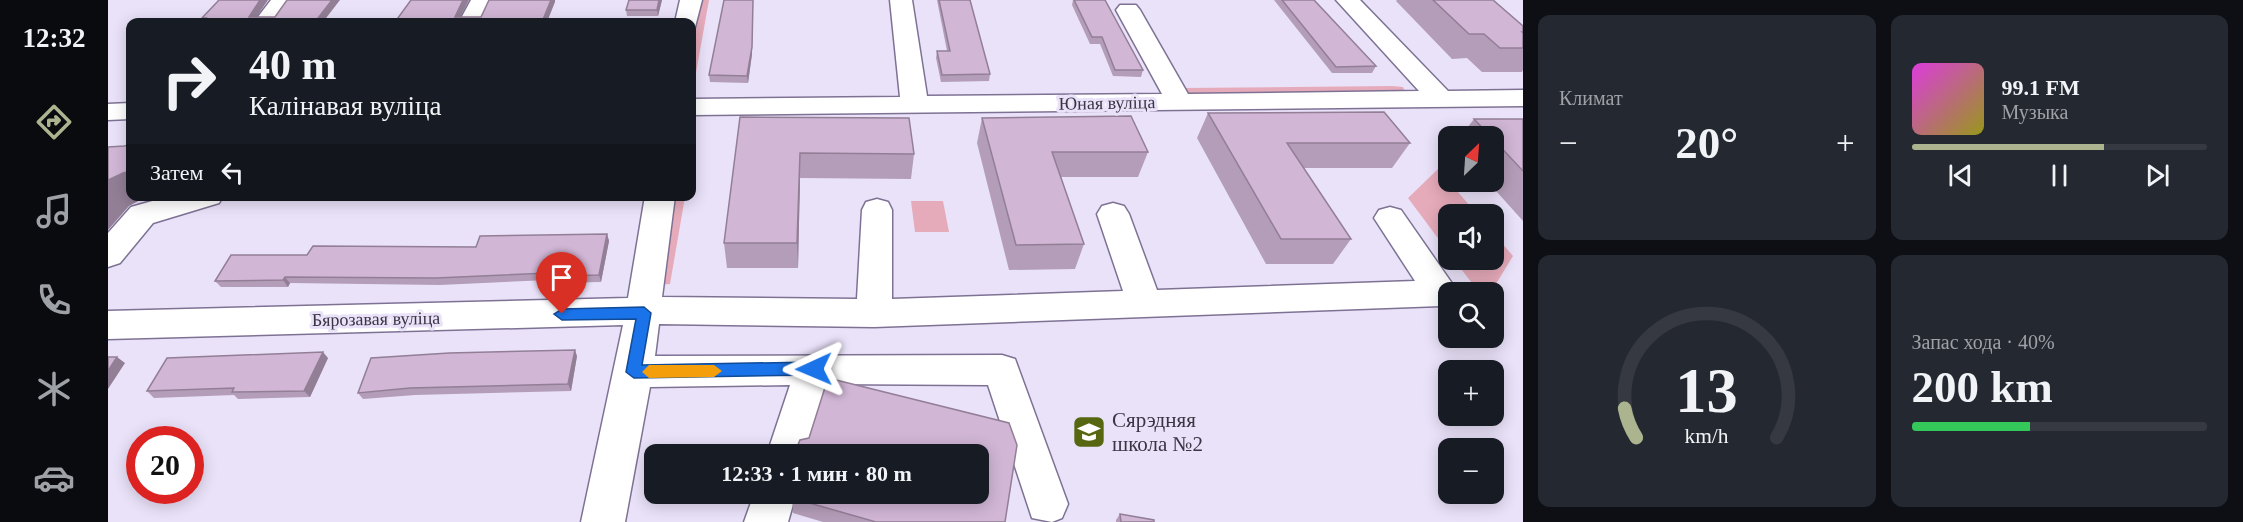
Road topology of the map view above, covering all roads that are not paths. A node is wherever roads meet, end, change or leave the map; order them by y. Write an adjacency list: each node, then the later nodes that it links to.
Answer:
1 (283, 0): 7 (street)
2 (482, 0): 8 (street)
3 (691, 0): 9 (street)
4 (901, 0): 13 (street)
5 (1347, 0): 10 (street)
6 (1128, 10): 11 (street)
7 (267, 18)
8 (472, 18)
9 (688, 18)
10 (1441, 99): 11 (street, Юная вуліца); 12 (street, Юная вуліца)
11 (1180, 102): 13 (street, Юная вуліца)
12 (1518, 103)
13 (915, 106): 14 (street, Юная вуліца)
14 (696, 107)
15 (126, 111): 16 (street)
16 (108, 112)
17 (191, 201): 22 (street)
18 (659, 201): 24 (street)
19 (877, 210): 25 (street)
20 (1113, 214): 23 (street)
21 (1390, 218): 23 (street, Бярозавая вуліца)
22 (108, 255)
23 (1146, 304): 25 (street, Бярозавая вуліца)
24 (644, 313): 25 (street, Бярозавая вуліца); 26 (street, Бярозавая вуліца); 28 (street)
25 (874, 313)
26 (108, 325)
27 (814, 369): 28 (street); 29 (street); 31 (street)
28 (634, 372): 32 (street)
29 (790, 444)
30 (772, 504): 33 (street)
31 (1047, 504)
32 (603, 522)
33 (766, 522)

